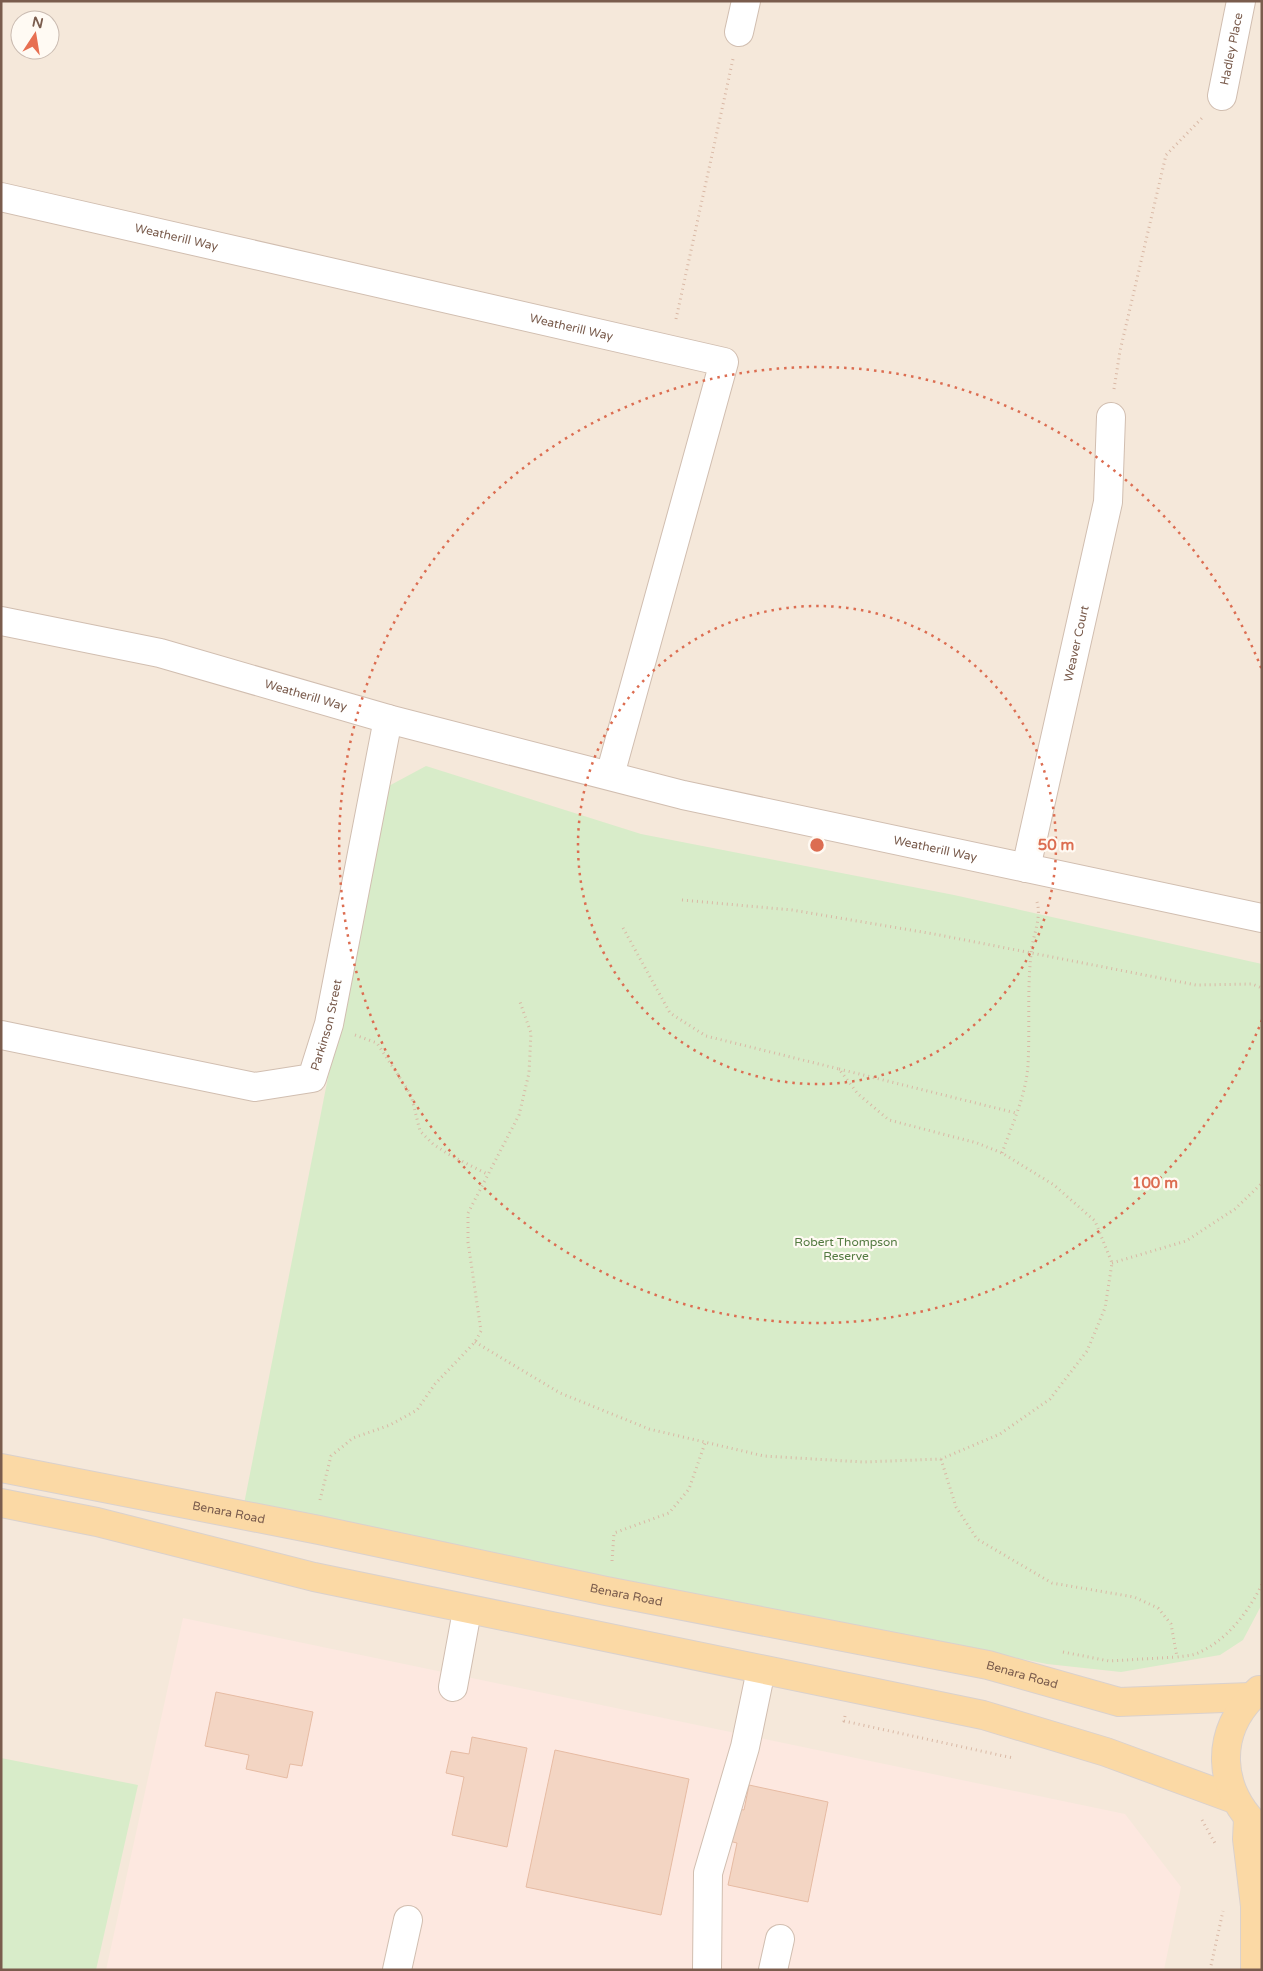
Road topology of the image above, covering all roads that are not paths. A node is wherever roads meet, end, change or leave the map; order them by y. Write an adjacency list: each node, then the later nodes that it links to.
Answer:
1 (746, 1): 3 (street)
2 (1241, 1): 4 (street, Hadley Place)
3 (739, 32)
4 (1222, 96)
5 (1, 197): 9 (street, Weatherill Way)
6 (1111, 417): 10 (street, Weaver Court)
7 (1, 621): 8 (street, Weatherill Way)
8 (388, 719): 9 (street, Weatherill Way); 12 (street, Parkinson Street)
9 (610, 776): 10 (street, Weatherill Way)
10 (1026, 868): 11 (street, Weatherill Way)
11 (1262, 918)
12 (1, 1035)
13 (1, 1468): 18 (main road, Benara Road)
14 (1, 1502): 15 (main road)
15 (467, 1611): 16 (main road); 17 (street)
16 (762, 1670): 19 (main road); 23 (street)
17 (453, 1687)
18 (1256, 1692): 19 (main road)
19 (1248, 1816): 25 (main road)
20 (408, 1920): 22 (street)
21 (780, 1939): 24 (street)
22 (398, 1970)
23 (707, 1970)
24 (773, 1970)
25 (1255, 1970)

